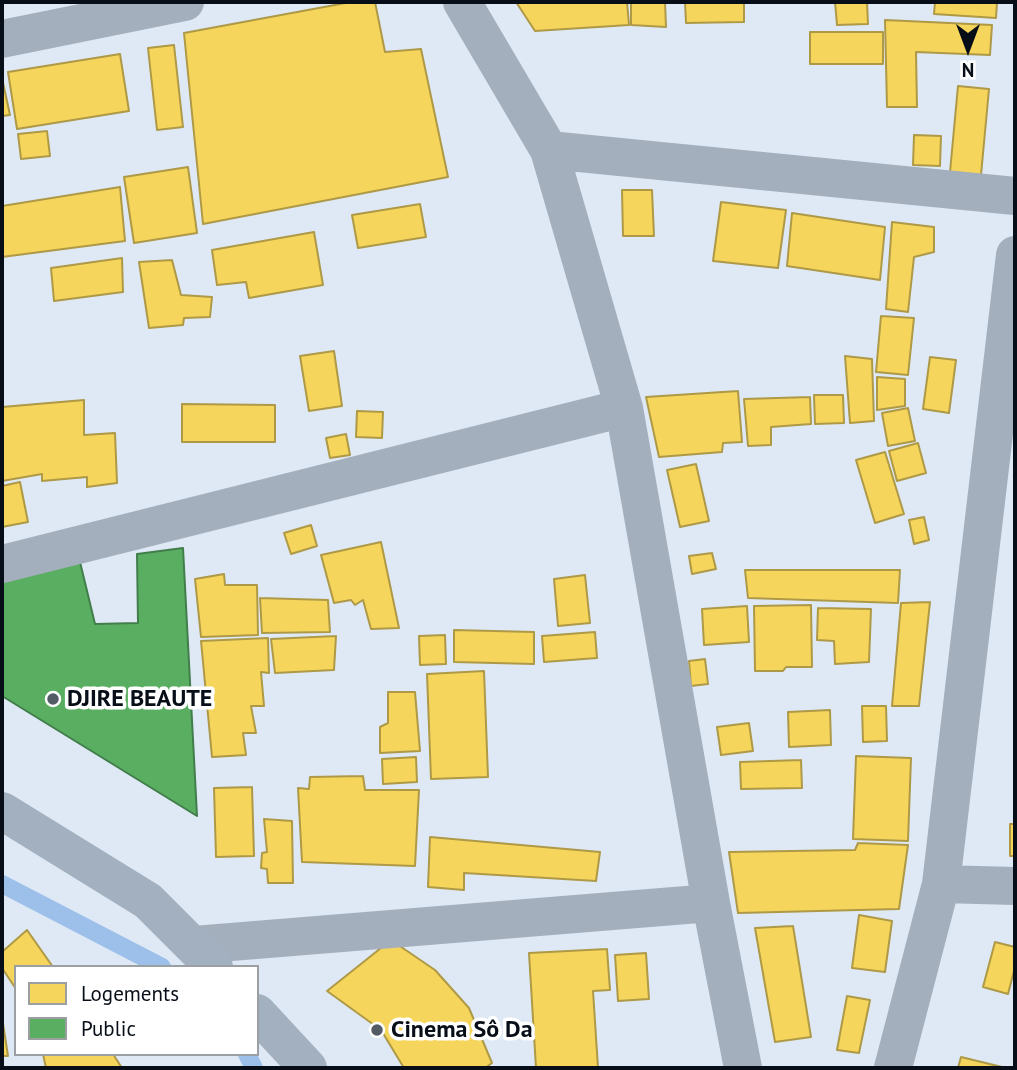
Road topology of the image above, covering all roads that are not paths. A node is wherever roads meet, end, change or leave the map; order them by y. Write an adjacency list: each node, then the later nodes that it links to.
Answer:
1 (185, 2): 3 (street)
2 (462, 2): 4 (street)
3 (2, 39)
4 (549, 150): 5 (street); 7 (street)
5 (1015, 197)
6 (1015, 255): 8 (street)
7 (624, 408): 9 (street); 13 (street)
8 (1005, 430): 11 (street)
9 (2, 564)
10 (2, 811): 14 (main road)
11 (942, 884): 12 (street); 18 (street)
12 (1015, 886)
13 (710, 903): 14 (street); 17 (street)
14 (204, 956)
15 (259, 1015): 16 (main road)
16 (308, 1068)
17 (743, 1068)
18 (893, 1068)

